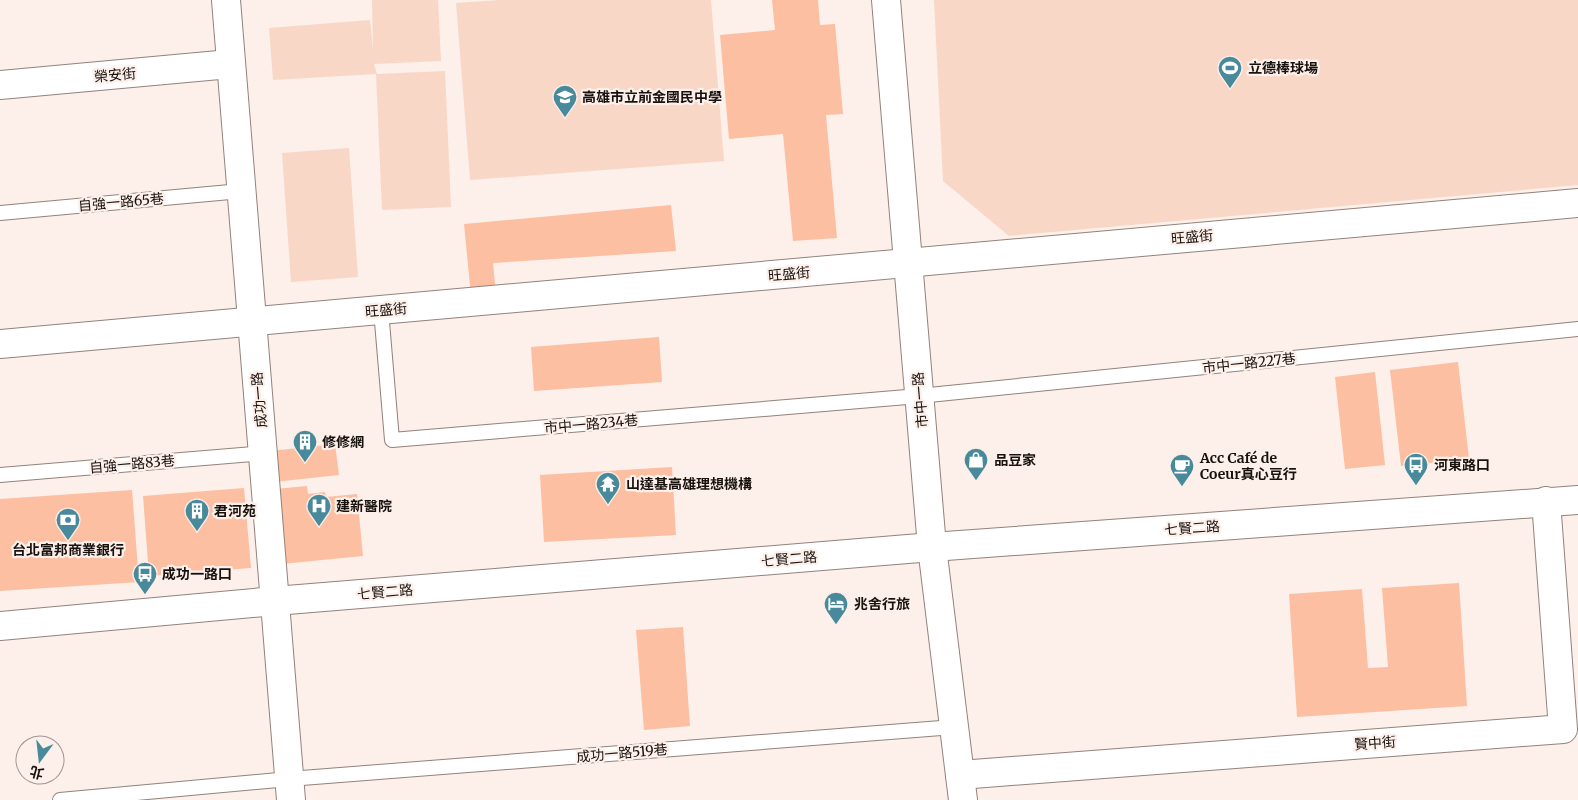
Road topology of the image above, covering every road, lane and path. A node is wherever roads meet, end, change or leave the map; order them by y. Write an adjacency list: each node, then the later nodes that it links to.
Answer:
1 (226, 0): 3 (street, 成功一路)
2 (886, 0): 8 (street, 市中一路)
3 (230, 64): 4 (street, 榮安街); 5 (street, 成功一路)
4 (0, 85)
5 (241, 191): 7 (lane, 自強一路65巷); 10 (street, 成功一路)
6 (1578, 203): 8 (street, 旺盛街)
7 (0, 213)
8 (908, 263): 9 (street, 旺盛街); 13 (street, 市中一路)
9 (381, 310): 10 (street, 旺盛街); 13 (lane, 市中一路234巷)
10 (252, 322): 12 (street, 旺盛街); 14 (street, 成功一路)
11 (1578, 329): 13 (lane, 市中一路227巷)
12 (0, 344)
13 (920, 396): 18 (street, 市中一路)
14 (264, 453): 15 (lane, 自強一路83巷); 19 (street, 成功一路)
15 (0, 475)
16 (1578, 500): 17 (street, 七賢二路)
17 (1546, 501): 18 (street, 七賢二路); 22 (street, 賢中街)
18 (932, 547): 19 (street, 七賢二路); 21 (street, 市中一路)
19 (275, 601): 20 (street, 七賢二路); 23 (street, 成功一路)
20 (0, 626)
21 (954, 727): 22 (street, 市中一路); 23 (lane, 成功一路519巷)
22 (961, 788)
23 (290, 790): 24 (lane, 成功一路519巷)
24 (60, 800)

